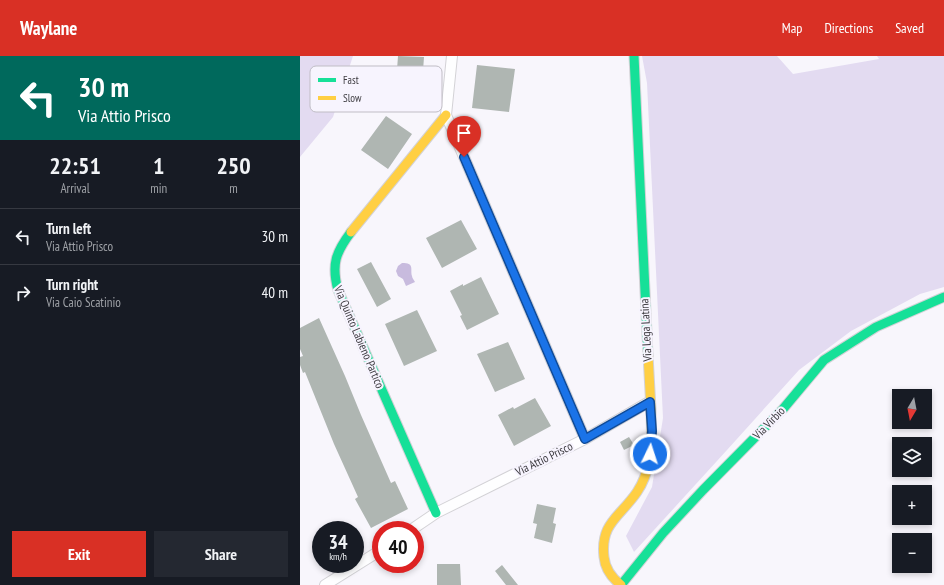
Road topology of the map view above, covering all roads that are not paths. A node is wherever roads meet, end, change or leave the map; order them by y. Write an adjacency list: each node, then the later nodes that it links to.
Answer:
1 (452, 56): 3 (street)
2 (634, 56): 5 (street, Via Lega Latina)
3 (446, 115): 6 (street); 7 (street, Via Quinto Labieno Partico)
4 (944, 297): 11 (street, Via Virbio)
5 (650, 402): 6 (street, Via Attio Prisco); 11 (street, Via Lega Latina)
6 (585, 439): 7 (street, Via Attio Prisco)
7 (436, 513): 8 (street, Via Attio Prisco)
8 (424, 521)
9 (372, 556): 10 (street)
10 (325, 585)
11 (621, 585)

